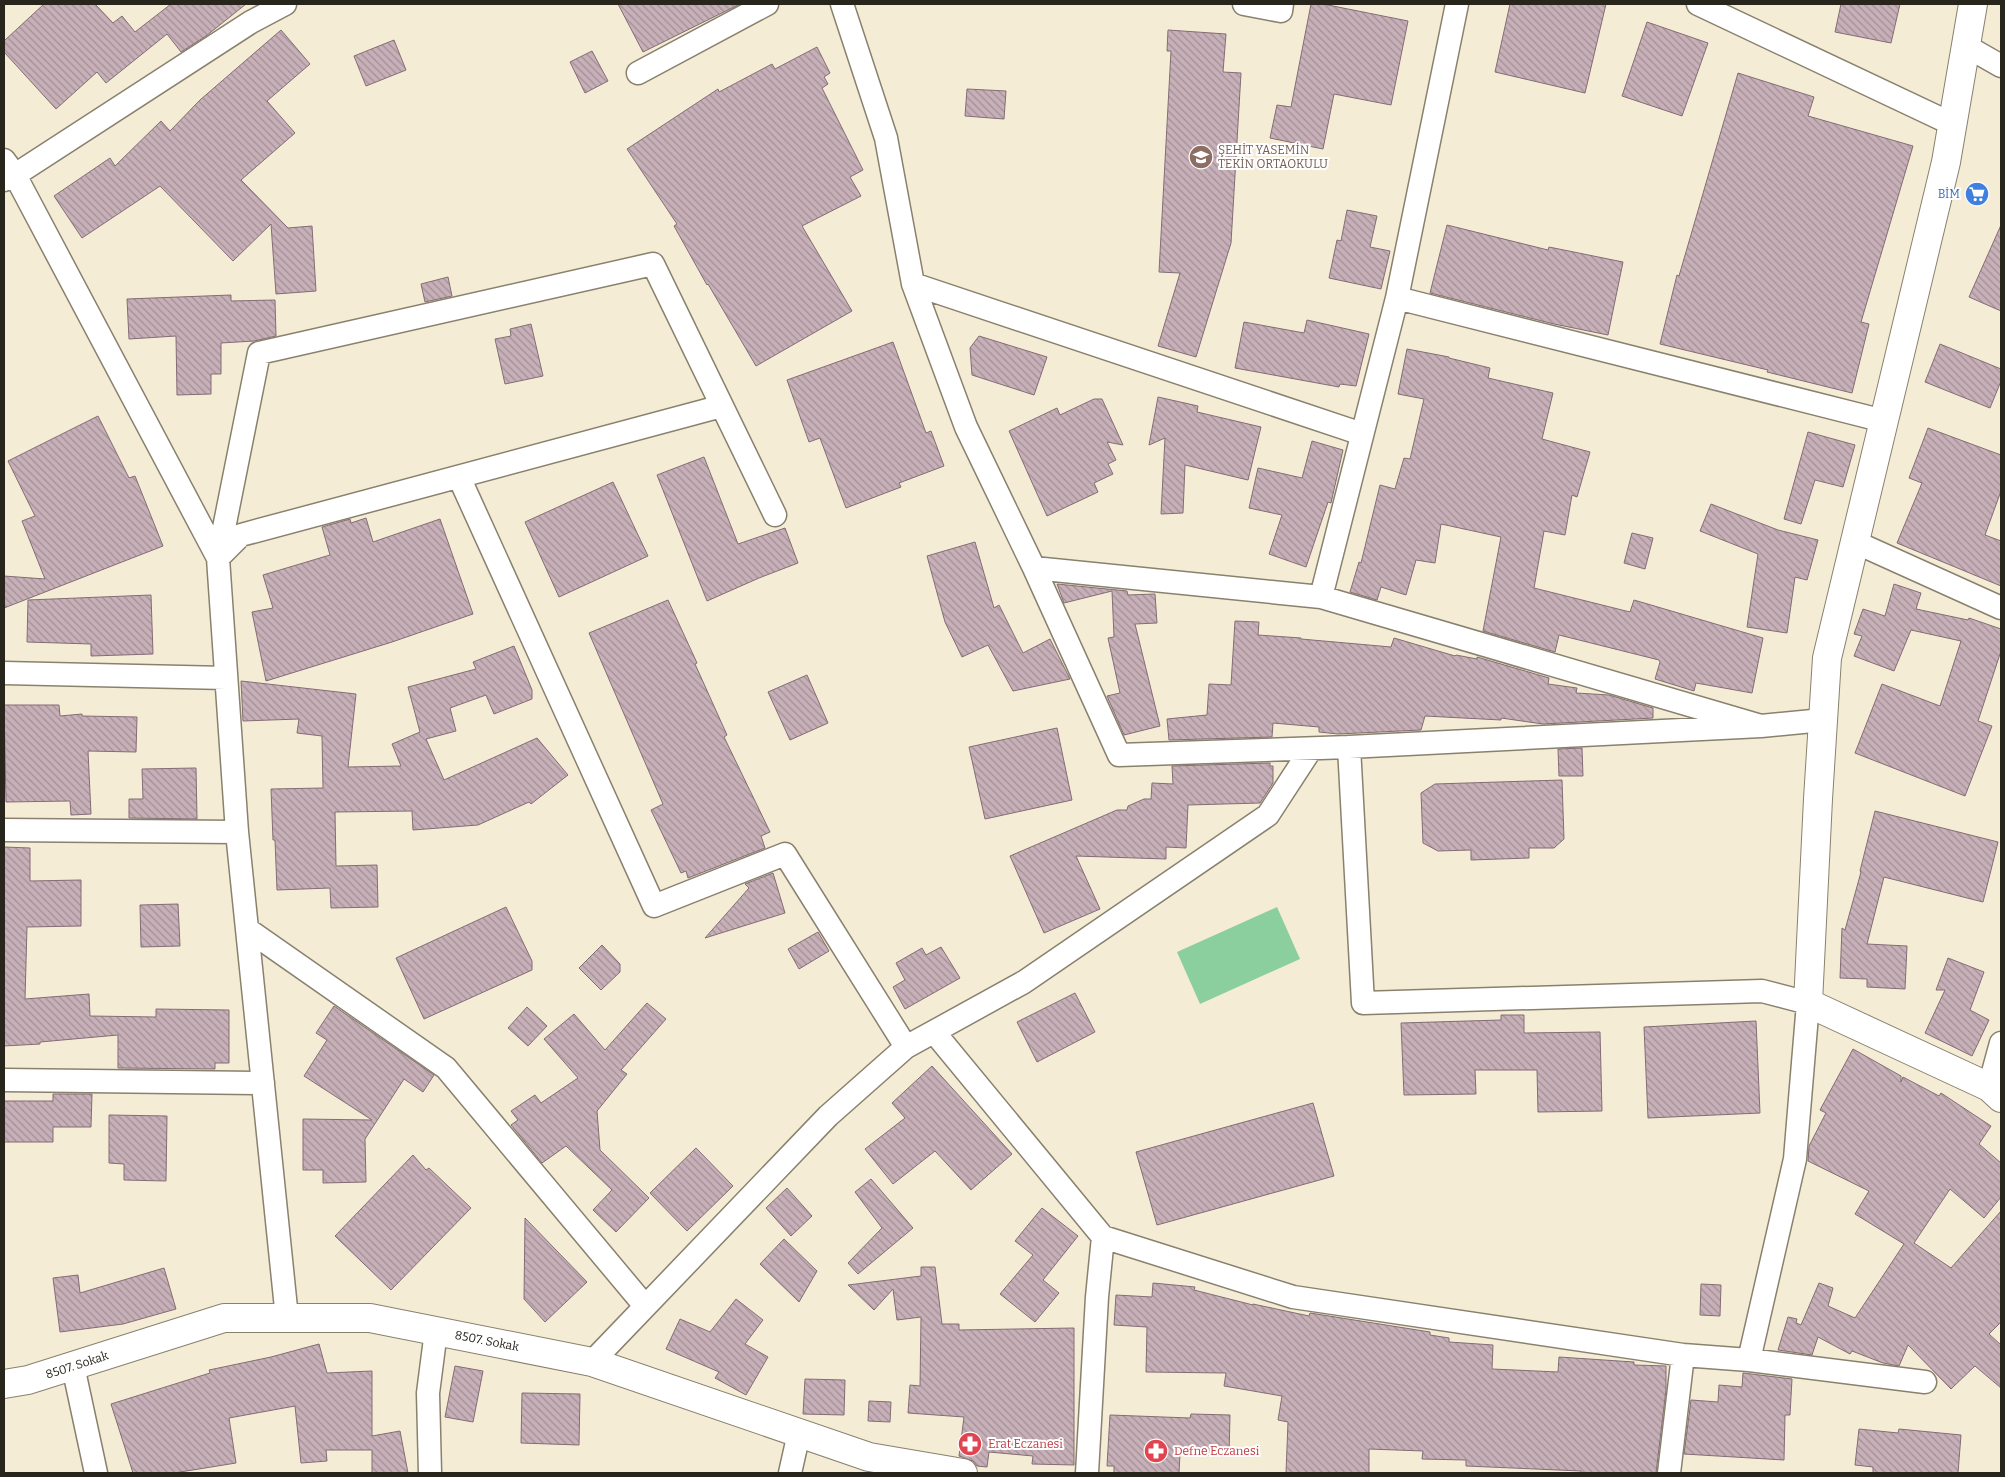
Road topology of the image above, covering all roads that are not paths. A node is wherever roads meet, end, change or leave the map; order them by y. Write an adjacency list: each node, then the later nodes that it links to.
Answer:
1 (285, 4): 13 (street)
2 (767, 4): 11 (street)
3 (842, 4): 14 (street)
4 (1244, 4): 5 (street)
5 (1282, 4)
6 (1457, 4): 15 (street)
7 (1698, 4): 12 (street)
8 (1973, 4): 9 (street)
9 (1966, 46): 10 (street); 12 (street)
10 (2001, 66)
11 (638, 73)
12 (1952, 124): 17 (street)
13 (7, 172): 22 (street)
14 (913, 284): 18 (street); 23 (street)
15 (1397, 298): 17 (street); 18 (street)
16 (722, 406): 19 (street); 20 (street); 22 (street)
17 (1884, 421): 21 (street)
18 (1362, 434): 24 (street)
19 (459, 477): 22 (street); 38 (street)
20 (775, 515)
21 (1855, 542): 25 (street); 28 (street)
22 (218, 558): 27 (street)
23 (1034, 568): 24 (street); 31 (street)
24 (1320, 597): 29 (street)
25 (2001, 608)
26 (4, 674): 27 (street)
27 (226, 678): 33 (street)
28 (1823, 720): 29 (street); 35 (street)
29 (1760, 726): 30 (street)
30 (1349, 748): 31 (street); 35 (street)
31 (1311, 749): 36 (street)
32 (4, 830): 33 (street)
33 (237, 832): 34 (street)
34 (247, 929): 40 (street); 43 (street)
35 (1808, 1002): 41 (street); 47 (street)
36 (934, 1032): 38 (street); 42 (street)
37 (2001, 1042): 41 (street)
38 (906, 1047): 43 (street)
39 (4, 1080): 40 (street)
40 (263, 1083): 44 (street)
41 (1995, 1092)
42 (1103, 1237): 46 (street); 57 (street)
43 (645, 1306): 48 (street)
44 (287, 1318): 45 (street, 8507. Sokak); 49 (street, 8507. Sokak)
45 (436, 1331): 48 (street, 8507. Sokak); 54 (street)
46 (1683, 1356): 47 (street); 58 (street)
47 (1750, 1360): 50 (street)
48 (592, 1362): 52 (street, 8507. Sokak)
49 (73, 1366): 51 (street, 8507. Sokak); 53 (street)
50 (1925, 1382)
51 (4, 1384)
52 (798, 1433): 55 (street); 56 (street, 8507. Sokak)
53 (96, 1473)
54 (430, 1473)
55 (790, 1473)
56 (963, 1473)
57 (1087, 1473)
58 (1669, 1473)

